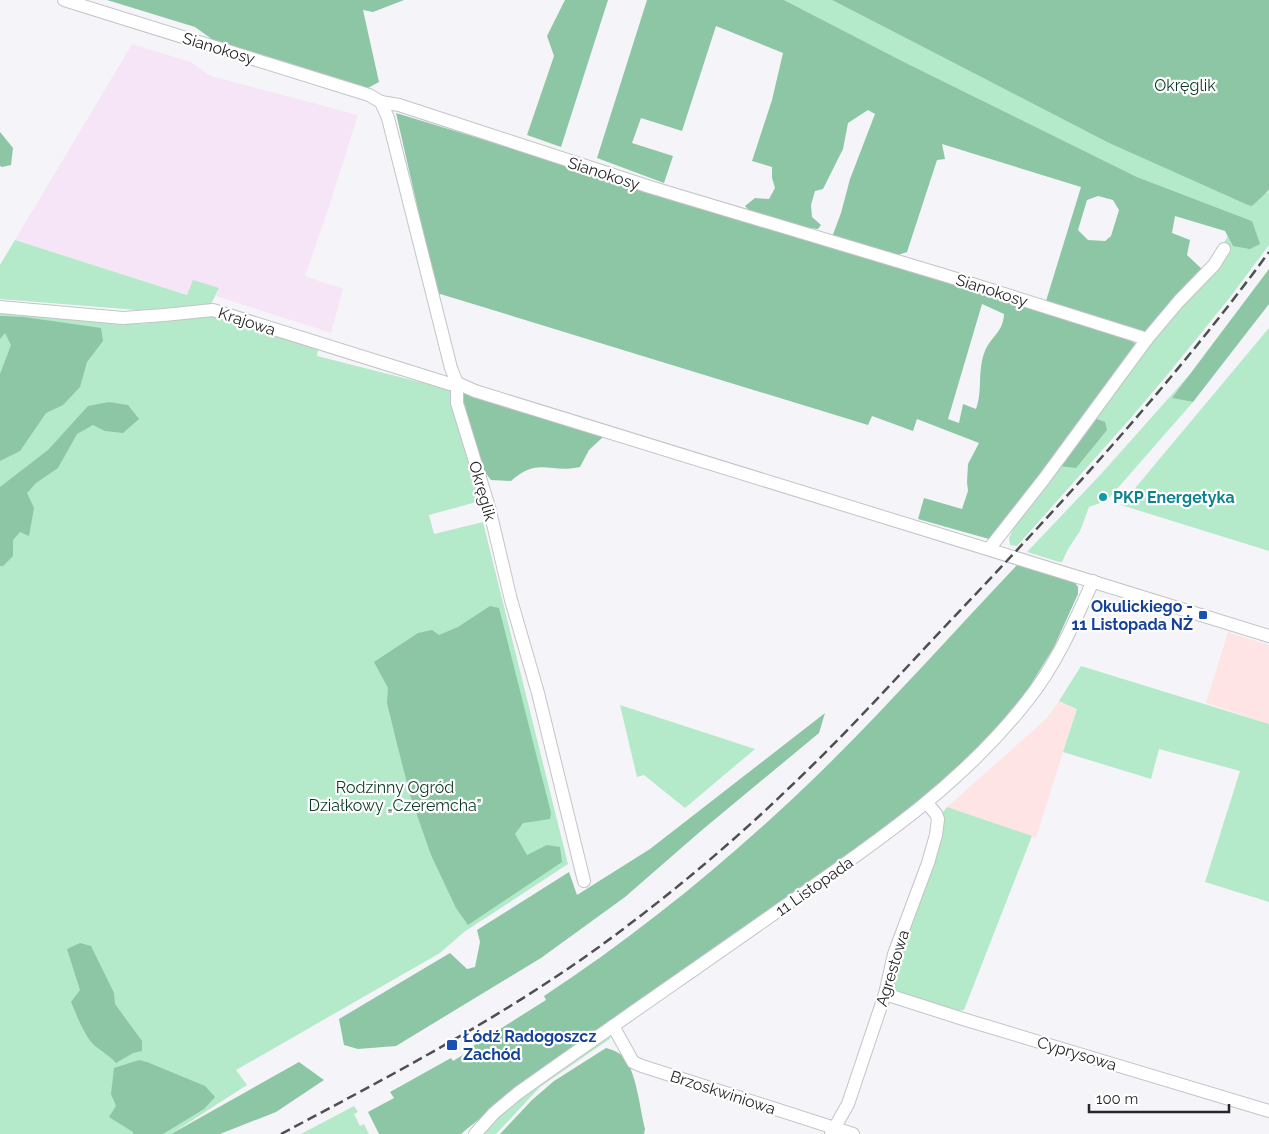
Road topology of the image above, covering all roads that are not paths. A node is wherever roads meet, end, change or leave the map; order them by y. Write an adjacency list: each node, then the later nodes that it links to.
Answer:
1 (64, 0): 2 (street, Sianokosy)
2 (381, 102): 5 (street, Sianokosy); 6 (street, Okręglik)
3 (1224, 249): 5 (street)
4 (0, 307): 6 (street, Krajowa)
5 (1147, 339): 7 (street)
6 (457, 383): 7 (street, Krajowa); 11 (street, Okręglik)
7 (989, 548): 8 (street, Krajowa)
8 (1094, 581): 9 (street, Krajowa); 10 (street, 11 Listopada)
9 (1269, 636)
10 (926, 803): 12 (street, Agrestowa); 13 (street, 11 Listopada)
11 (584, 881)
12 (885, 994): 14 (street, Cyprysowa); 15 (street, Agrestowa)
13 (613, 1026): 15 (street, Brzoskwiniowa); 16 (street, 11 Listopada)
14 (1269, 1111)
15 (833, 1131): 17 (street, Brzoskwiniowa)
16 (475, 1134)
17 (853, 1134)

